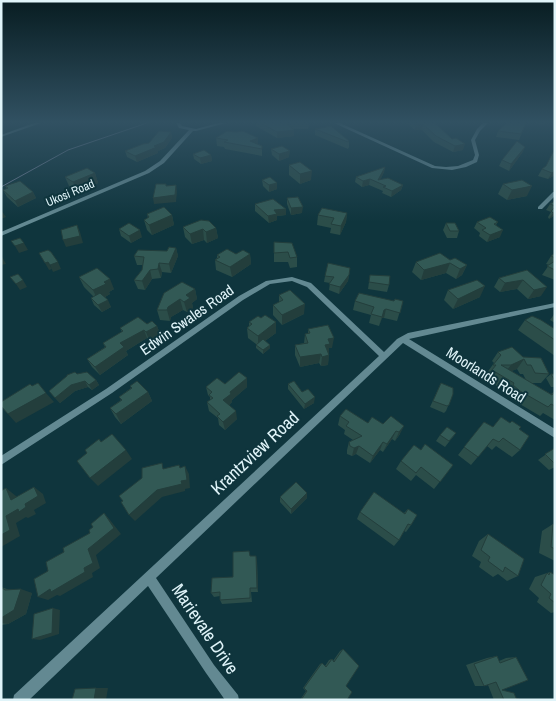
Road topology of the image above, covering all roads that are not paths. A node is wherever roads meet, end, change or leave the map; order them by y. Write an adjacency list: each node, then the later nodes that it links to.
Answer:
1 (168, 156): 6 (street, Ukosi Road)
2 (408, 156): 3 (street)
3 (477, 156)
4 (555, 193): 5 (street)
5 (540, 208)
6 (1, 234)
7 (555, 305): 8 (street, Krantzview Road)
8 (403, 338): 9 (street, Krantzview Road); 10 (street, Moorlands Road)
9 (382, 355): 11 (street, Edwin Swales Road); 12 (street, Krantzview Road)
10 (555, 434)
11 (1, 460)
12 (149, 577): 13 (street, Krantzview Road); 14 (street, Marievale Drive)
13 (19, 700)
14 (233, 700)

